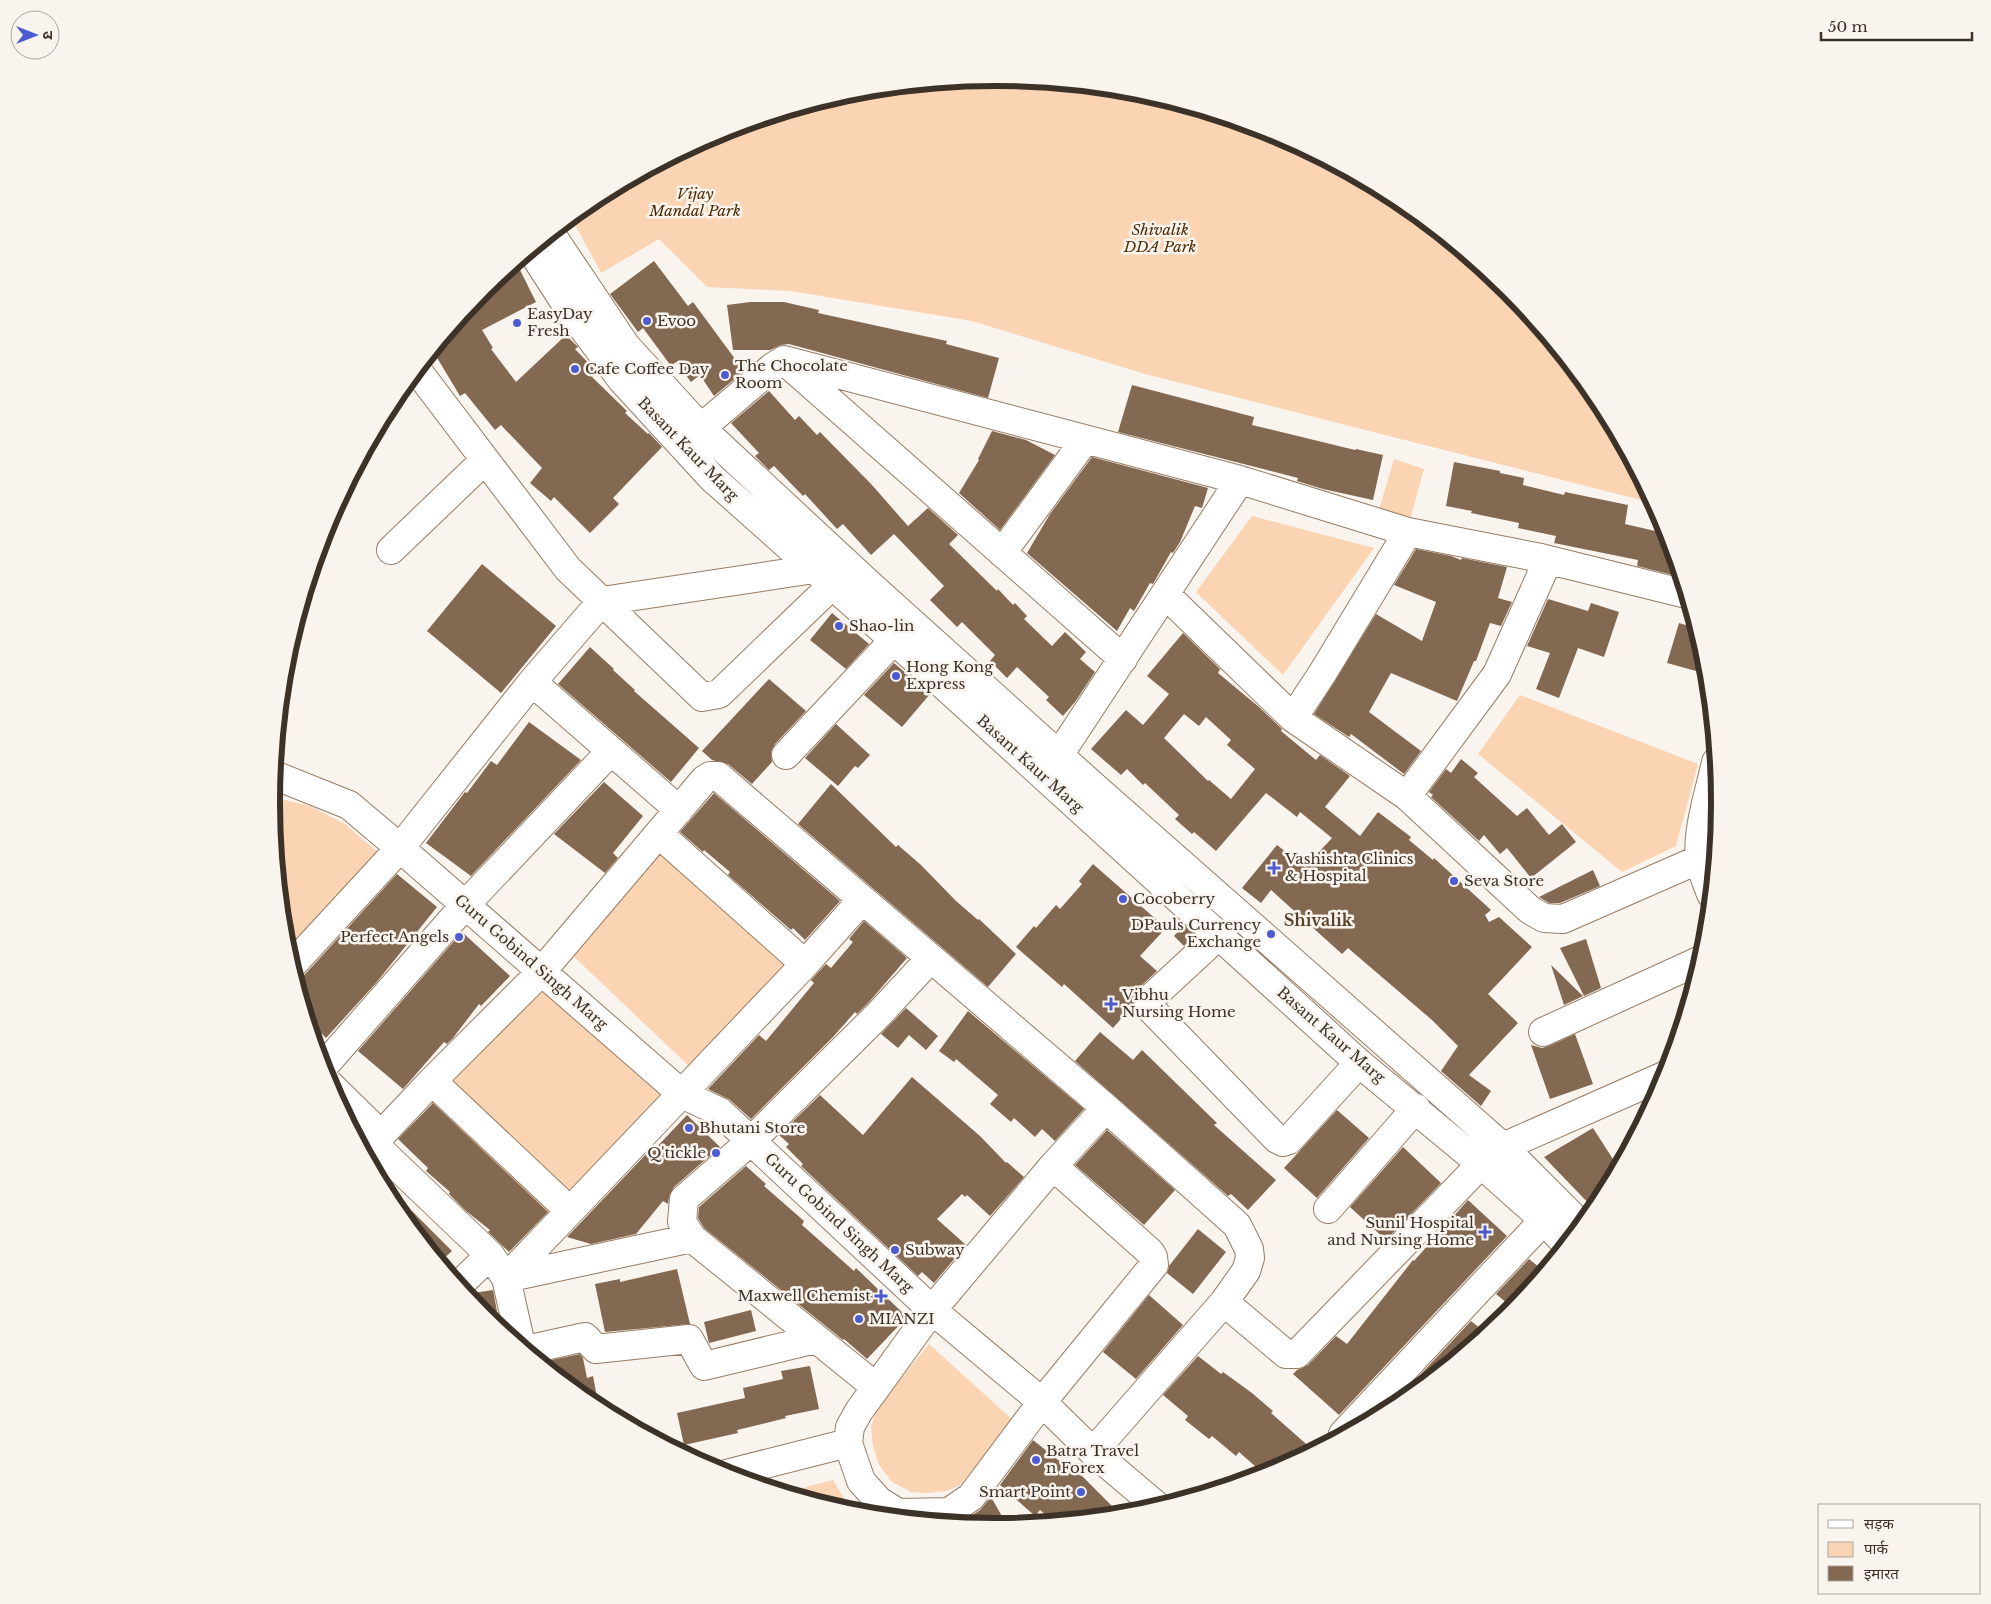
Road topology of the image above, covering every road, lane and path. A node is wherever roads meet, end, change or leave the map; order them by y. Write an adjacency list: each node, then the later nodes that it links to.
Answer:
1 (554, 239): 5 (street, Basant Kaur Marg)
2 (534, 255): 13 (street, Basant Kaur Marg)
3 (784, 360): 5 (street); 6 (street); 11 (street)
4 (421, 375): 7 (street)
5 (701, 428): 13 (street, Basant Kaur Marg)
6 (1085, 440): 8 (street); 11 (street)
7 (485, 460): 10 (street); 16 (street)
8 (1240, 480): 9 (street); 15 (street)
9 (1408, 532): 12 (street); 20 (street)
10 (391, 550)
11 (1002, 552): 18 (street)
12 (1548, 560): 14 (street); 26 (street)
13 (834, 570): 16 (street); 16 (street); 17 (street, Basant Kaur Marg); 23 (street, Basant Kaur Marg)
14 (1679, 592)
15 (1165, 594): 18 (street); 20 (street)
16 (602, 600): 19 (street)
17 (894, 640): 22 (street); 34 (street, Basant Kaur Marg)
18 (1123, 659): 23 (street)
19 (532, 682): 21 (street); 29 (street)
20 (1293, 718): 26 (street)
21 (611, 751): 27 (street); 33 (street)
22 (786, 755)
23 (1060, 755): 51 (street, Basant Kaur Marg)
24 (281, 778): 29 (street, Guru Gobind Singh Marg)
25 (1711, 787): 30 (street)
26 (1407, 796): 30 (street)
27 (679, 810): 28 (street); 32 (street)
28 (659, 834): 37 (street); 39 (street)
29 (400, 848): 33 (street, Guru Gobind Singh Marg); 35 (street)
30 (1700, 859): 31 (street)
31 (1707, 880)
32 (862, 900): 36 (street); 37 (street)
33 (465, 905): 39 (street, Guru Gobind Singh Marg); 41 (street)
34 (1219, 935): 42 (street, Basant Kaur Marg); 42 (street)
35 (298, 959)
36 (930, 959): 47 (street); 50 (street)
37 (805, 964): 45 (street)
38 (1692, 964): 40 (street)
39 (542, 972): 44 (street); 45 (street, Guru Gobind Singh Marg)
40 (1543, 1032)
41 (328, 1061)
42 (1359, 1063): 48 (street, Basant Kaur Marg)
43 (1655, 1080): 51 (street)
44 (432, 1081): 49 (street); 55 (street)
45 (682, 1094): 50 (street, Guru Gobind Singh Marg); 55 (street)
46 (345, 1100): 49 (street)
47 (1106, 1108): 53 (street); 63 (street)
48 (1416, 1108): 52 (street, Basant Kaur Marg); 54 (street)
49 (381, 1135): 60 (street)
50 (751, 1141): 58 (street); 64 (street, Guru Gobind Singh Marg)
51 (1503, 1147): 52 (street); 57 (street, Basant Kaur Marg)
52 (1481, 1164): 56 (street, Basant Kaur Marg); 63 (street)
53 (1053, 1166): 64 (street); 69 (street)
54 (1328, 1209)
55 (570, 1211): 61 (street)
56 (1544, 1220): 59 (street, Basant Kaur Marg); 70 (street)
57 (1576, 1220)
58 (692, 1238): 61 (street); 66 (street)
59 (1562, 1239)
60 (490, 1255): 61 (street); 62 (street)
61 (506, 1278): 65 (street)
62 (463, 1281)
63 (1224, 1302): 72 (street)
64 (932, 1310): 68 (street); 69 (street, Guru Gobind Singh Marg)
65 (519, 1335)
66 (816, 1339): 67 (street); 68 (street)
67 (534, 1348)
68 (876, 1387): 71 (street)
69 (1042, 1402): 72 (street, Guru Gobind Singh Marg); 76 (street)
70 (1356, 1420)
71 (848, 1443): 73 (street); 75 (street)
72 (1093, 1452): 74 (street, Guru Gobind Singh Marg)
73 (741, 1470)
74 (1150, 1500)
75 (874, 1507)
76 (911, 1513)

